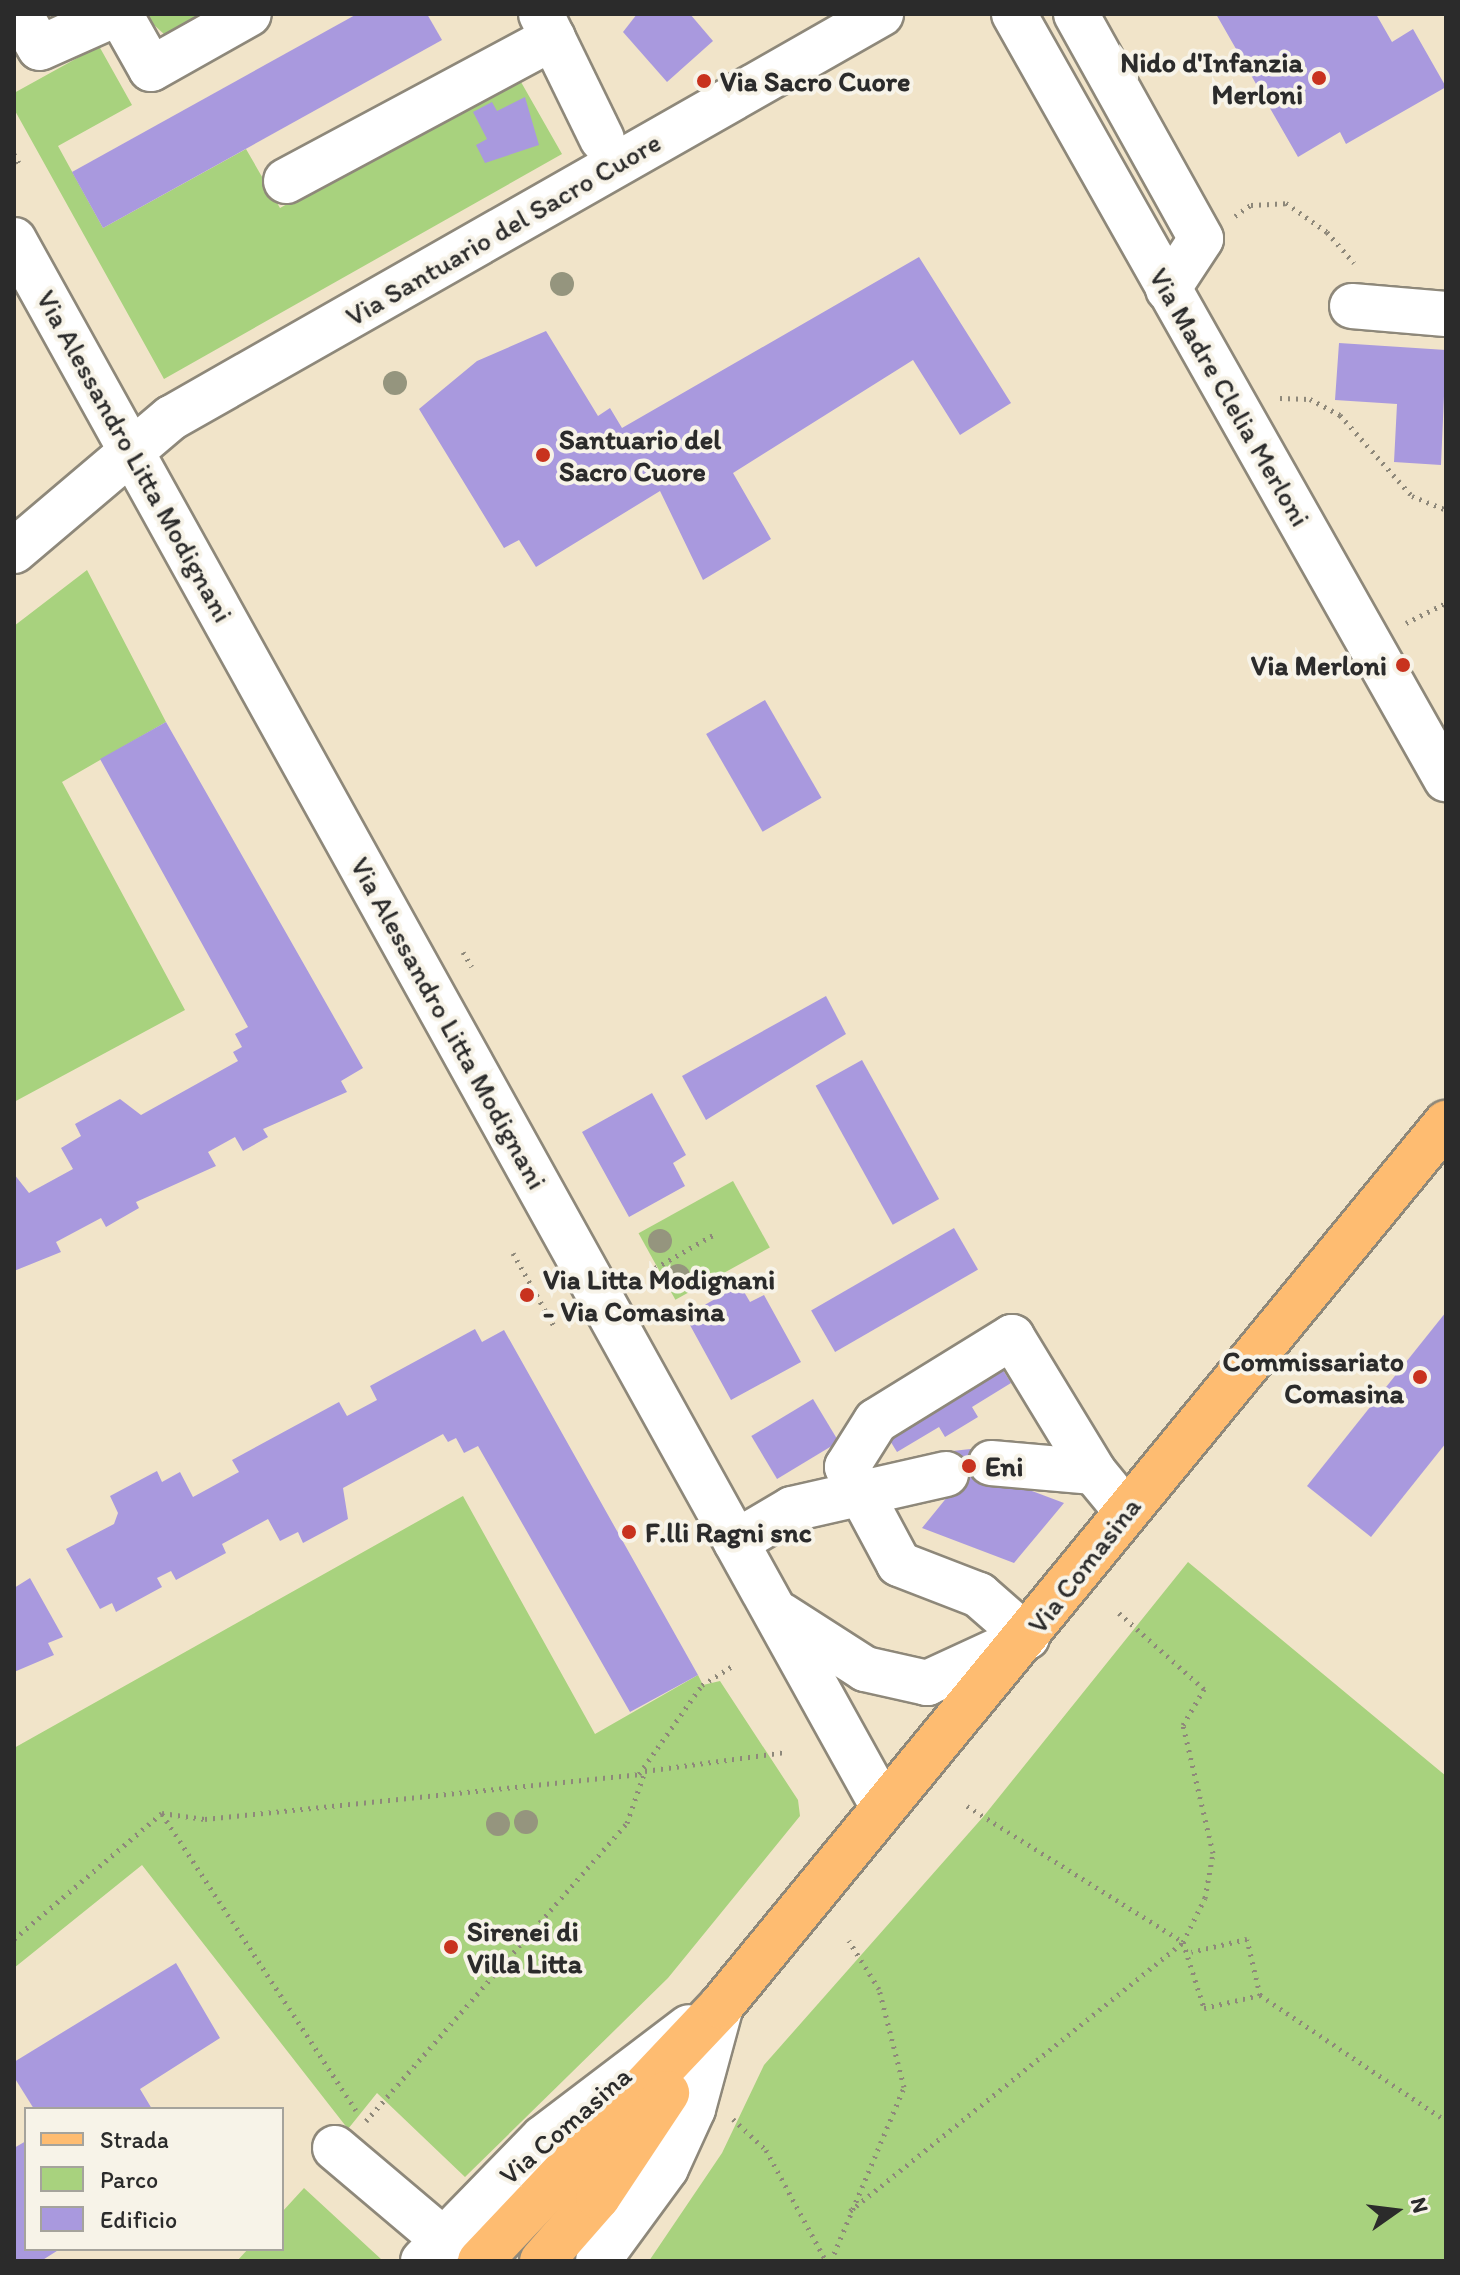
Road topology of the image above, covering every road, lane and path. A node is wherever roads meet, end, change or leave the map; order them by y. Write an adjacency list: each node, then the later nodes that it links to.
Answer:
1 (20, 14): 2 (street)
2 (118, 14): 3 (street)
3 (249, 14)
4 (881, 14): 18 (street, Via Santuario del Sacro Cuore)
5 (1014, 14): 14 (street, Via Madre Clelia Merloni)
6 (1076, 14): 12 (street)
7 (547, 26): 8 (street); 11 (street)
8 (602, 139)
9 (14, 154): 10 (path)
10 (19, 163)
11 (286, 181)
12 (1201, 239): 14 (street); 15 (path)
13 (14, 240): 18 (street, Via Alessandro Litta Modignani)
14 (1168, 289): 17 (street, Via Madre Clelia Merloni)
15 (1364, 307): 16 (street)
16 (1446, 314)
17 (1236, 407): 19 (path); 23 (street, Via Madre Clelia Merloni)
18 (133, 454): 20 (street, Via Santuario del Sacro Cuore); 34 (street, Via Alessandro Litta Modignani)
19 (1446, 510)
20 (14, 551)
21 (1446, 603): 22 (path)
22 (1400, 627)
23 (1446, 779)
24 (1446, 1123): 33 (main road, Via Comasina)
25 (715, 1234): 27 (path)
26 (513, 1253): 28 (path)
27 (648, 1272)
28 (554, 1326)
29 (991, 1463): 30 (street)
30 (1094, 1472): 32 (street); 33 (street)
31 (946, 1474): 32 (street)
32 (861, 1493): 34 (street); 37 (street)
33 (1126, 1511): 37 (main road, Via Comasina)
34 (736, 1542): 35 (street, Via Alessandro Litta Modignani)
35 (775, 1612): 37 (street); 42 (street, Via Alessandro Litta Modignani)
36 (1118, 1612): 46 (path)
37 (1027, 1637): 42 (main road, Via Comasina)
38 (734, 1665): 40 (path)
39 (785, 1752): 40 (path)
40 (645, 1771): 43 (path); 52 (path)
41 (967, 1806): 46 (path)
42 (883, 1807): 49 (main road, Via Comasina)
43 (162, 1813): 44 (path); 52 (path)
44 (14, 1939)
45 (849, 1941): 53 (path)
46 (1183, 1942): 47 (path); 53 (path)
47 (1191, 1952): 48 (path); 48 (path)
48 (1260, 1995): 51 (path)
49 (721, 2006): 54 (main road, Via Comasina); 55 (main road, Via Comasina); 56 (street, Via Comasina)
50 (725, 2111): 57 (path)
51 (1446, 2121)
52 (345, 2139): 54 (street)
53 (850, 2211): 57 (path)
54 (449, 2254)
55 (542, 2261)
56 (598, 2261)
57 (828, 2261)

